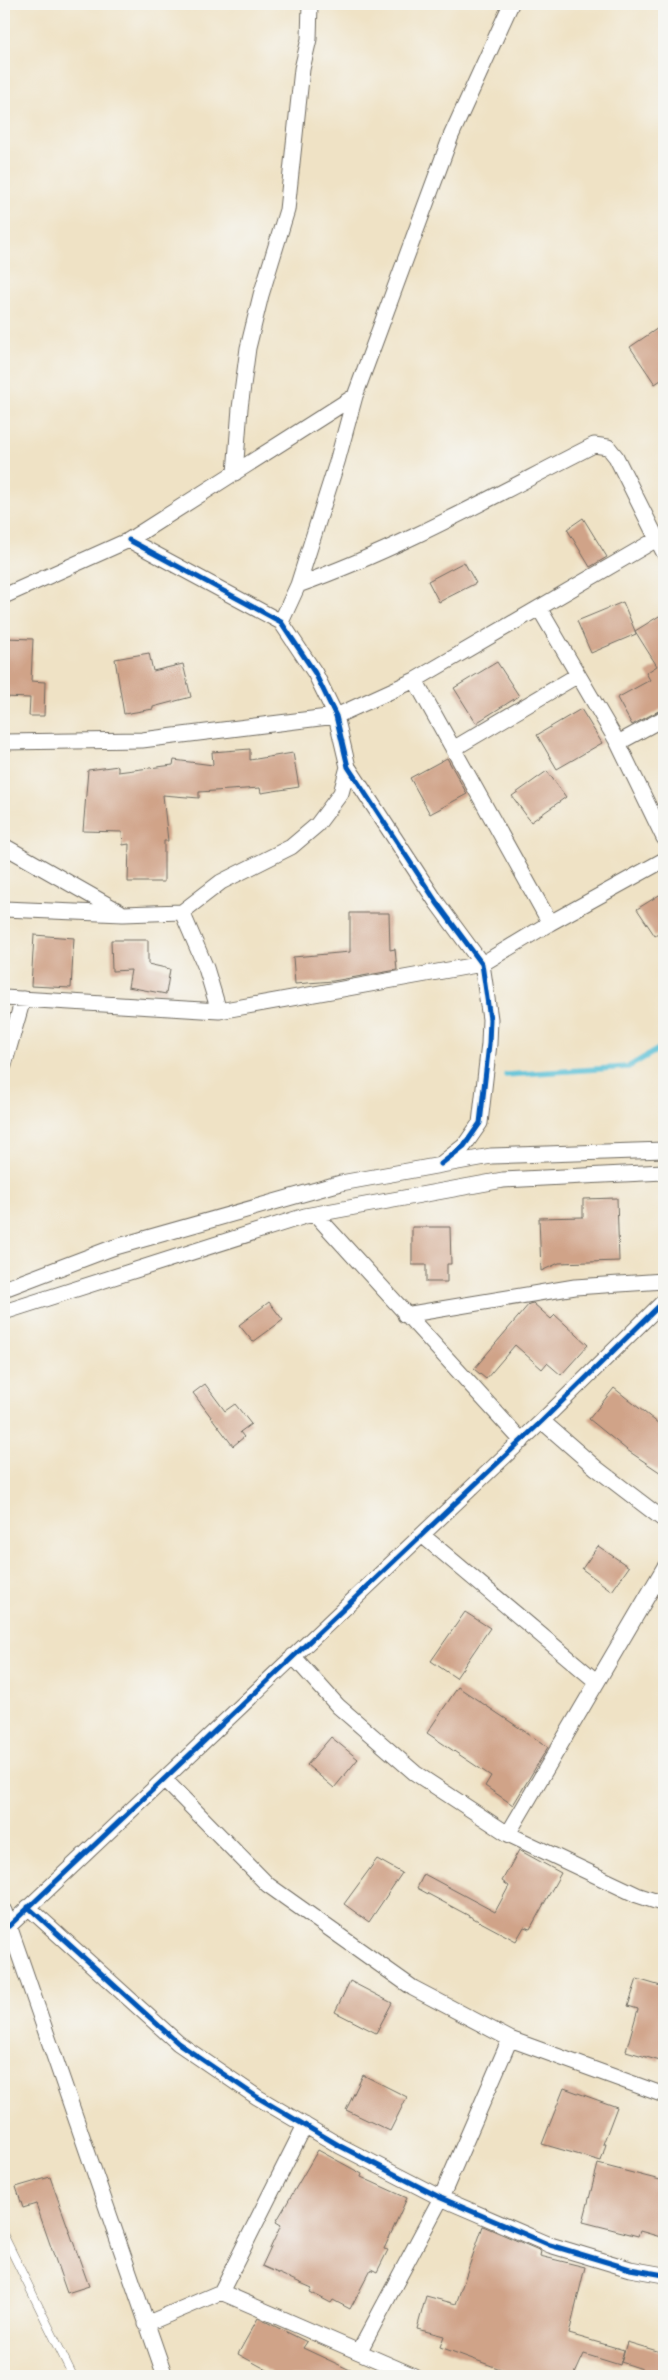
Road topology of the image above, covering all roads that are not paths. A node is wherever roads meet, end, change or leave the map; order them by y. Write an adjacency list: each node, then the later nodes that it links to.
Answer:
1 (310, 4): 4 (street)
2 (511, 4): 3 (street)
3 (355, 396): 4 (street); 8 (street)
4 (235, 472): 5 (street)
5 (129, 540): 9 (street); 11 (street)
6 (657, 540): 7 (street); 8 (street); 10 (street)
7 (664, 553)
8 (298, 585): 11 (street)
9 (4, 596)
10 (539, 608): 12 (street); 13 (street)
11 (280, 622): 14 (street)
12 (578, 675): 17 (street); 18 (street)
13 (415, 680): 14 (street); 18 (street)
14 (336, 716): 16 (street); 19 (street)
15 (664, 718): 17 (street)
16 (4, 742)
17 (618, 743): 20 (street)
18 (453, 748): 26 (street)
19 (348, 767): 24 (street); 27 (street)
20 (664, 838)
21 (4, 846): 25 (street)
22 (664, 860): 26 (street)
23 (4, 909): 25 (street)
24 (182, 912): 25 (street); 30 (street)
25 (123, 914)
26 (550, 923): 27 (street)
27 (482, 964): 30 (street); 33 (street)
28 (4, 998): 29 (street)
29 (23, 999): 30 (street); 31 (street)
30 (220, 1011)
31 (4, 1066)
32 (664, 1150): 33 (street)
33 (441, 1164): 35 (street)
34 (664, 1172): 36 (street)
35 (394, 1174): 36 (street); 37 (street)
36 (398, 1200): 38 (street)
37 (262, 1205): 39 (street); 40 (street)
38 (316, 1215): 39 (street); 46 (street)
39 (273, 1226): 41 (street)
40 (120, 1246): 41 (street); 43 (street)
41 (128, 1271): 45 (street)
42 (664, 1281): 46 (street)
43 (4, 1289)
44 (664, 1301): 47 (street)
45 (4, 1312)
46 (405, 1315): 48 (street)
47 (542, 1421): 48 (street); 49 (street)
48 (522, 1441): 50 (street)
49 (664, 1520)
50 (422, 1535): 52 (street); 53 (street)
51 (664, 1568): 53 (street)
52 (293, 1656): 54 (street); 55 (street)
53 (597, 1682): 55 (street)
54 (164, 1779): 57 (street); 60 (street)
55 (508, 1834): 56 (street)
56 (664, 1904)
57 (28, 1907): 59 (street); 62 (street)
58 (4, 1911): 59 (street)
59 (9, 1926): 67 (street)
60 (510, 2040): 61 (street); 63 (street)
61 (664, 2095)
62 (305, 2125): 63 (street); 66 (street)
63 (441, 2198): 65 (street); 68 (street)
64 (4, 2236): 69 (lane)
65 (664, 2276)
66 (221, 2292): 67 (street); 68 (street)
67 (146, 2324): 70 (street)
68 (359, 2352): 71 (street)
69 (73, 2376)
70 (165, 2376)
71 (414, 2376)

